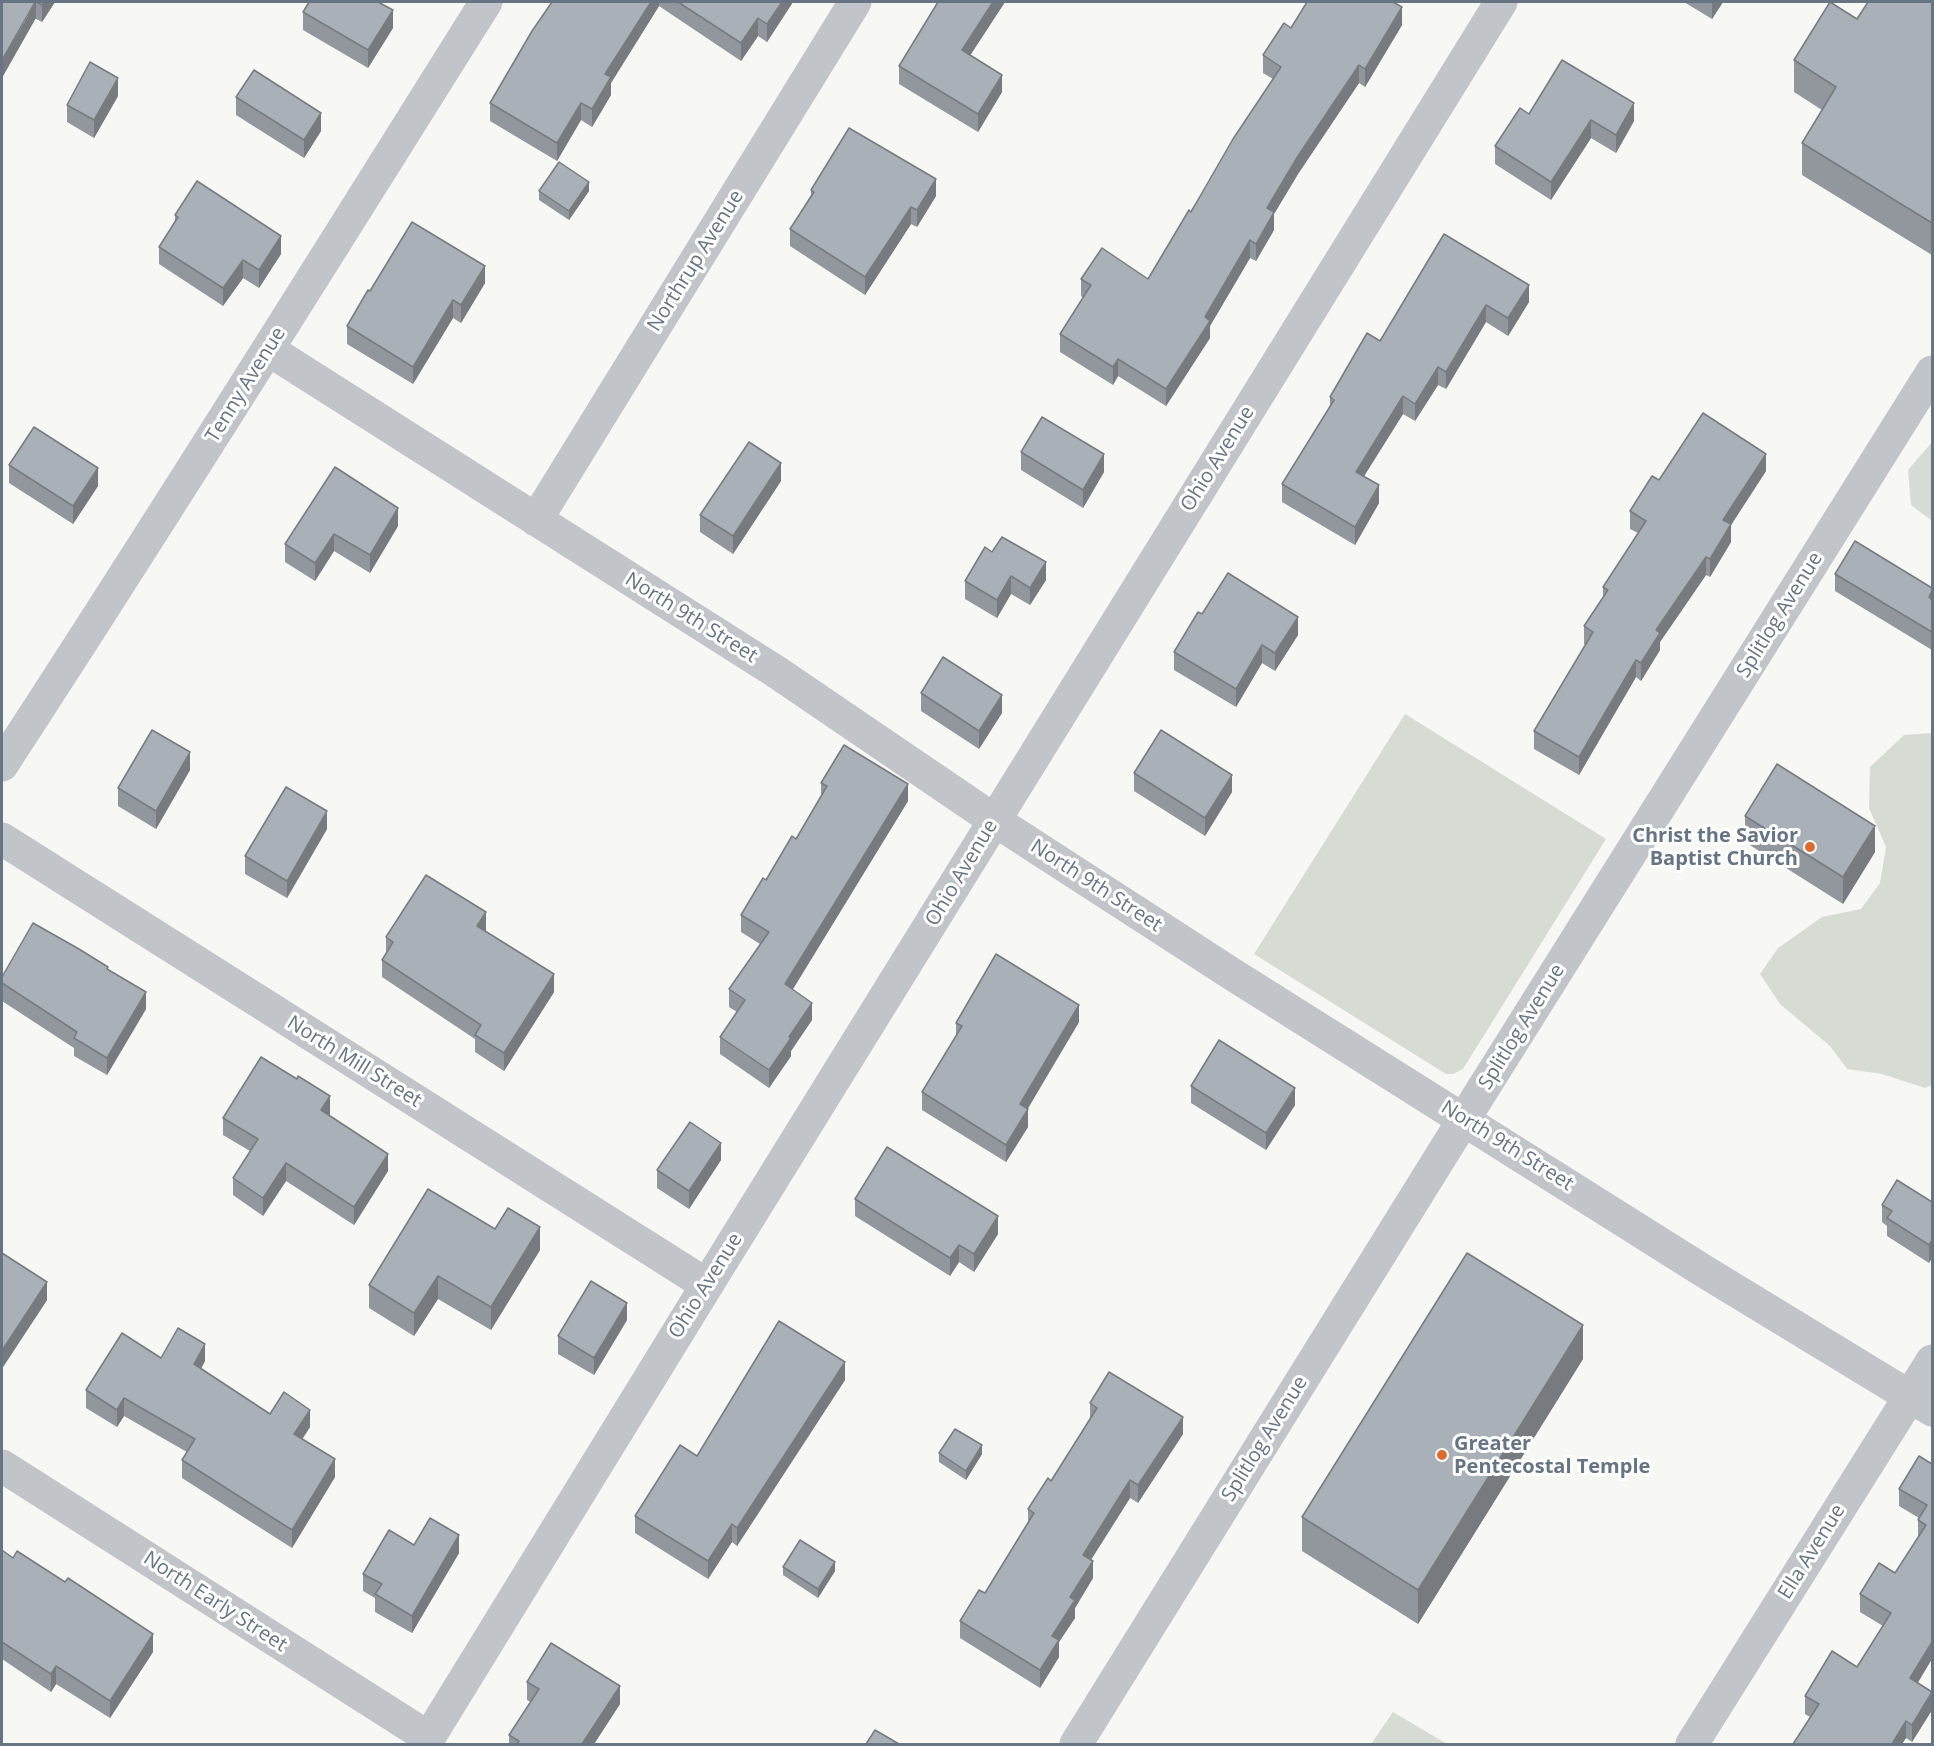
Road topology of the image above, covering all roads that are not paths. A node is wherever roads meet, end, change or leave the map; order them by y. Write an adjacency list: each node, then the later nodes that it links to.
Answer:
1 (486, 2): 4 (street, Tenny Avenue)
2 (855, 2): 6 (street, Northrup Avenue)
3 (1501, 2): 8 (street, Ohio Avenue)
4 (269, 350): 6 (street, North 9th Street); 7 (street, Tenny Avenue)
5 (1932, 372): 10 (street, Splitlog Avenue)
6 (536, 520): 8 (street, North 9th Street)
7 (2, 765)
8 (994, 820): 10 (street, North 9th Street); 11 (street, Ohio Avenue)
9 (2, 839): 11 (street, North Mill Street)
10 (1464, 1119): 13 (street, North 9th Street); 16 (street, Splitlog Avenue)
11 (707, 1285): 15 (street, Ohio Avenue)
12 (1932, 1361): 13 (street, Ella Avenue)
13 (1921, 1403): 17 (street, Ella Avenue)
14 (2, 1466): 15 (street, North Early Street)
15 (427, 1741)
16 (1076, 1744)
17 (1692, 1744)

